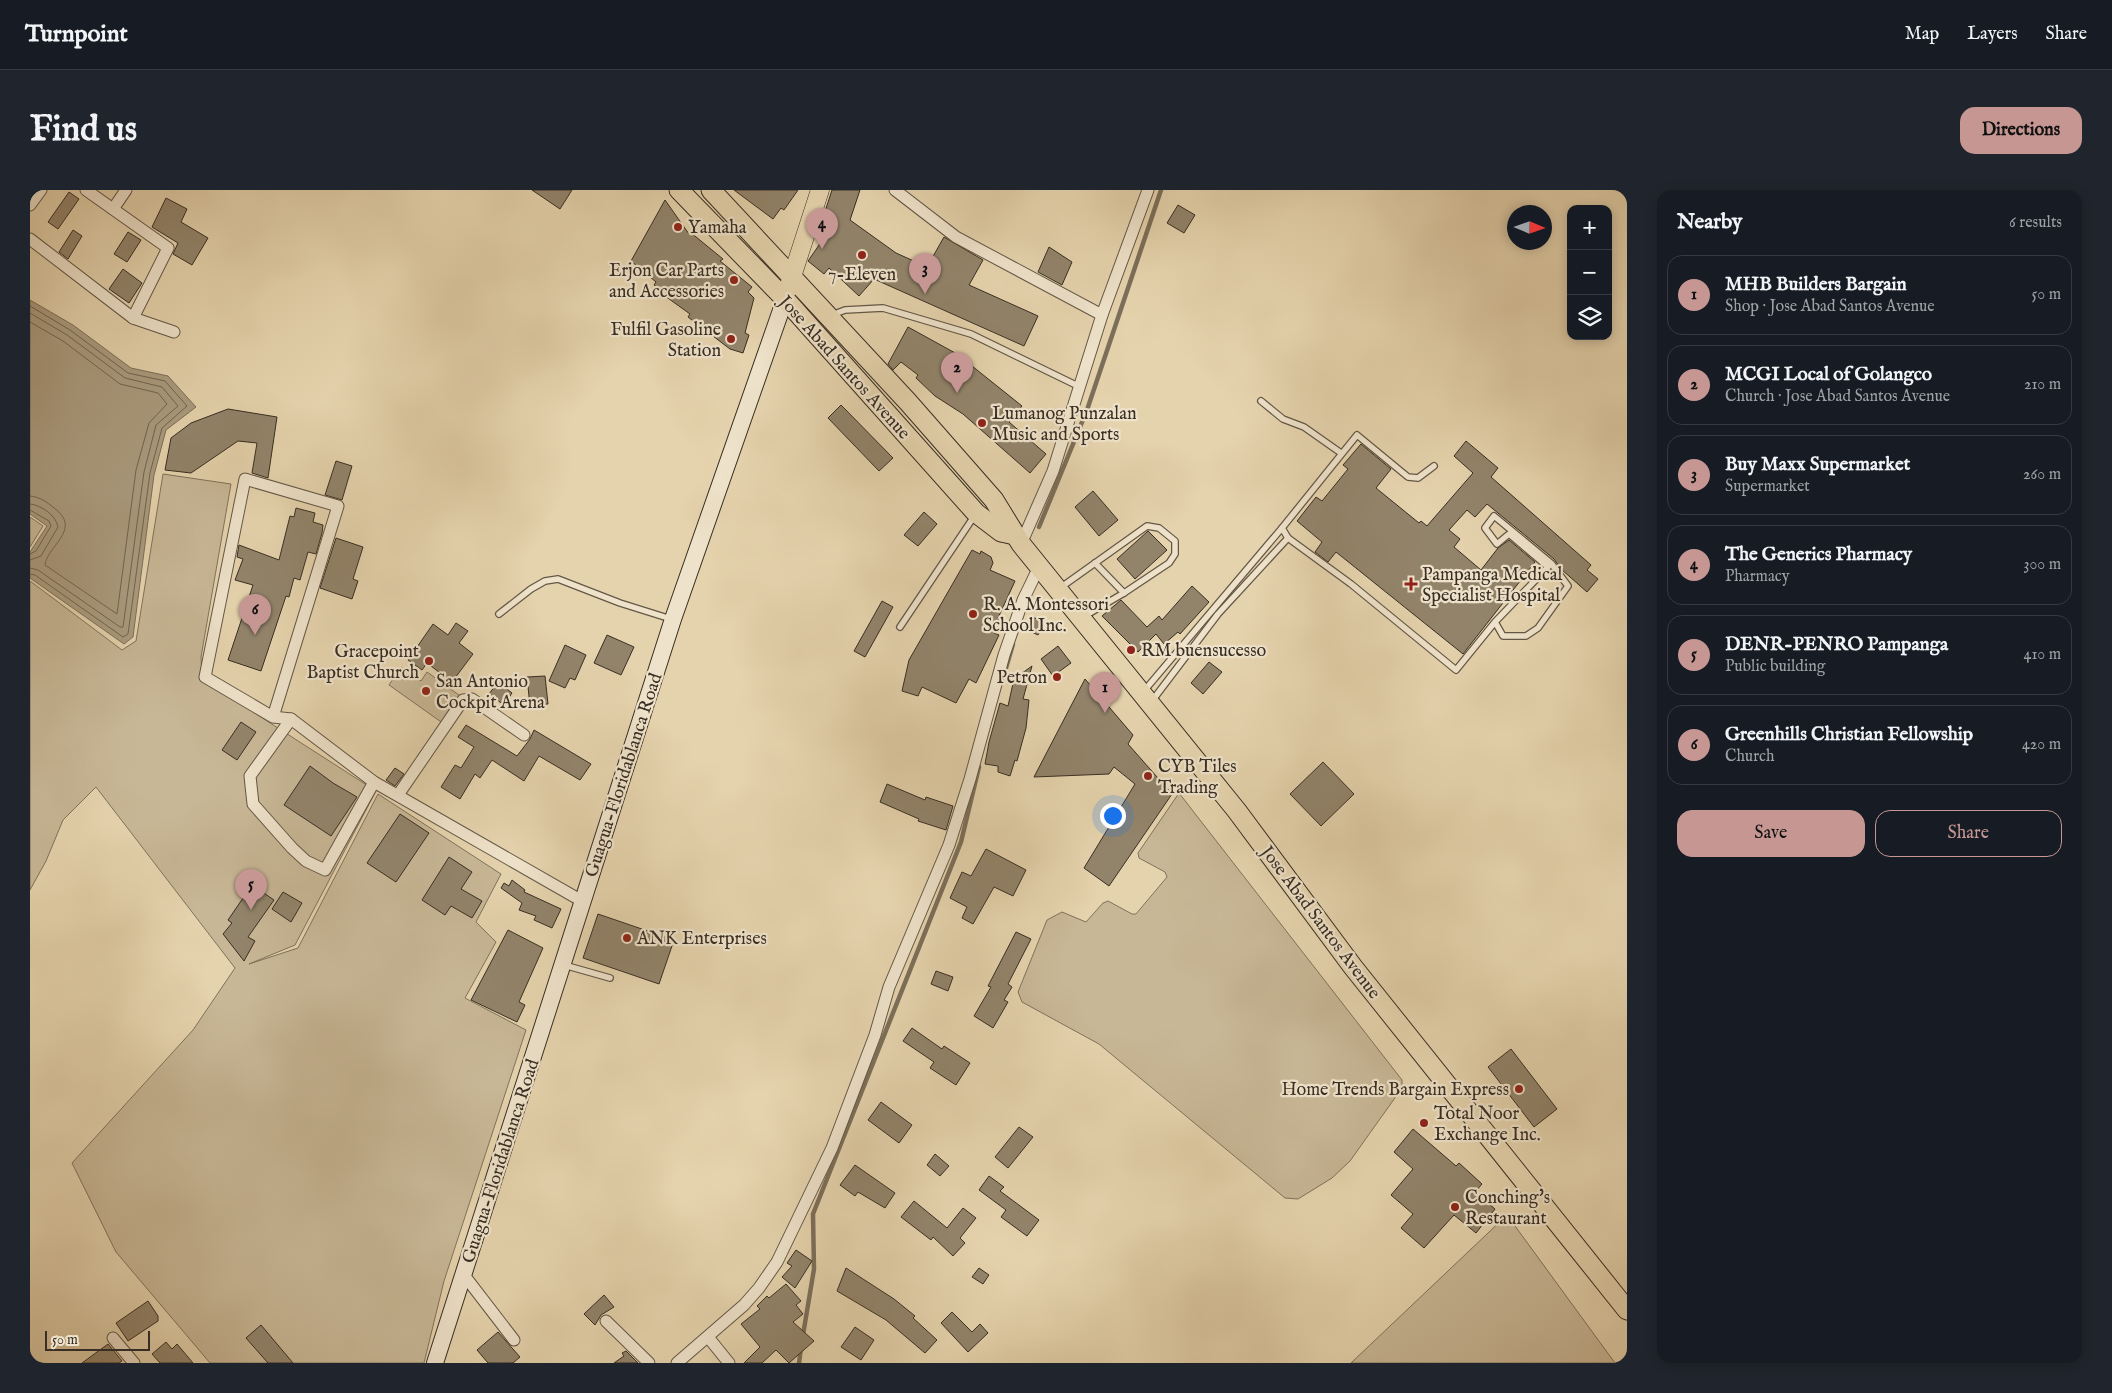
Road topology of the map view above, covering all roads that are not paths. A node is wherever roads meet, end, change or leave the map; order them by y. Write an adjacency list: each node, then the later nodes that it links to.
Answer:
1 (41, 190): 9 (street)
2 (86, 190): 10 (street)
3 (126, 190): 10 (street)
4 (679, 190): 13 (highway, Jose Abad Santos Avenue)
5 (711, 190): 12 (highway, Jose Abad Santos Avenue)
6 (820, 190): 12 (main road, Guagua-Floridablanca Road)
7 (895, 190): 14 (street)
8 (1148, 190): 14 (street)
9 (30, 205)
10 (113, 209): 16 (street)
11 (30, 239): 16 (street)
12 (792, 277): 13 (main road, Guagua-Floridablanca Road); 15 (highway, Jose Abad Santos Avenue)
13 (785, 299): 22 (highway, Jose Abad Santos Avenue); 32 (main road, Guagua-Floridablanca Road)
14 (1102, 315): 18 (street)
15 (827, 317): 18 (lane); 25 (highway, Jose Abad Santos Avenue)
16 (133, 318): 17 (street)
17 (174, 332)
18 (1078, 386): 25 (street)
19 (1261, 401): 20 (lane)
20 (1341, 453): 21 (lane); 23 (lane)
21 (1434, 466)
22 (976, 513): 25 (highway, Jose Abad Santos Avenue); 34 (lane)
23 (1282, 528): 24 (lane); 35 (lane)
24 (1288, 538): 33 (lane); 35 (lane)
25 (1018, 540): 27 (highway, Jose Abad Santos Avenue)
26 (1095, 563): 28 (lane); 29 (lane); 29 (lane)
27 (1039, 567): 28 (highway, Jose Abad Santos Avenue); 48 (street)
28 (1058, 590): 31 (highway, Jose Abad Santos Avenue)
29 (1124, 593): 31 (lane)
30 (499, 614): 32 (lane)
31 (1082, 618): 35 (highway, Jose Abad Santos Avenue)
32 (673, 620): 41 (main road, Guagua-Floridablanca Road)
33 (1495, 622): 33 (lane)
34 (900, 627)
35 (1147, 697): 45 (highway, Jose Abad Santos Avenue)
36 (273, 716): 36 (street); 37 (street)
37 (291, 719): 39 (street); 39 (street)
38 (524, 736): 40 (street)
39 (374, 782): 40 (street)
40 (398, 795): 41 (street)
41 (582, 901): 42 (main road, Guagua-Floridablanca Road)
42 (562, 964): 43 (lane); 44 (main road, Guagua-Floridablanca Road)
43 (610, 978)
44 (464, 1274): 49 (street); 50 (main road, Guagua-Floridablanca Road)
45 (1627, 1310)
46 (606, 1321): 52 (street)
47 (113, 1338): 51 (street)
48 (708, 1338): 53 (street); 54 (street)
49 (514, 1340)
50 (439, 1360)
51 (134, 1363)
52 (649, 1363)
53 (677, 1363)
54 (729, 1363)

